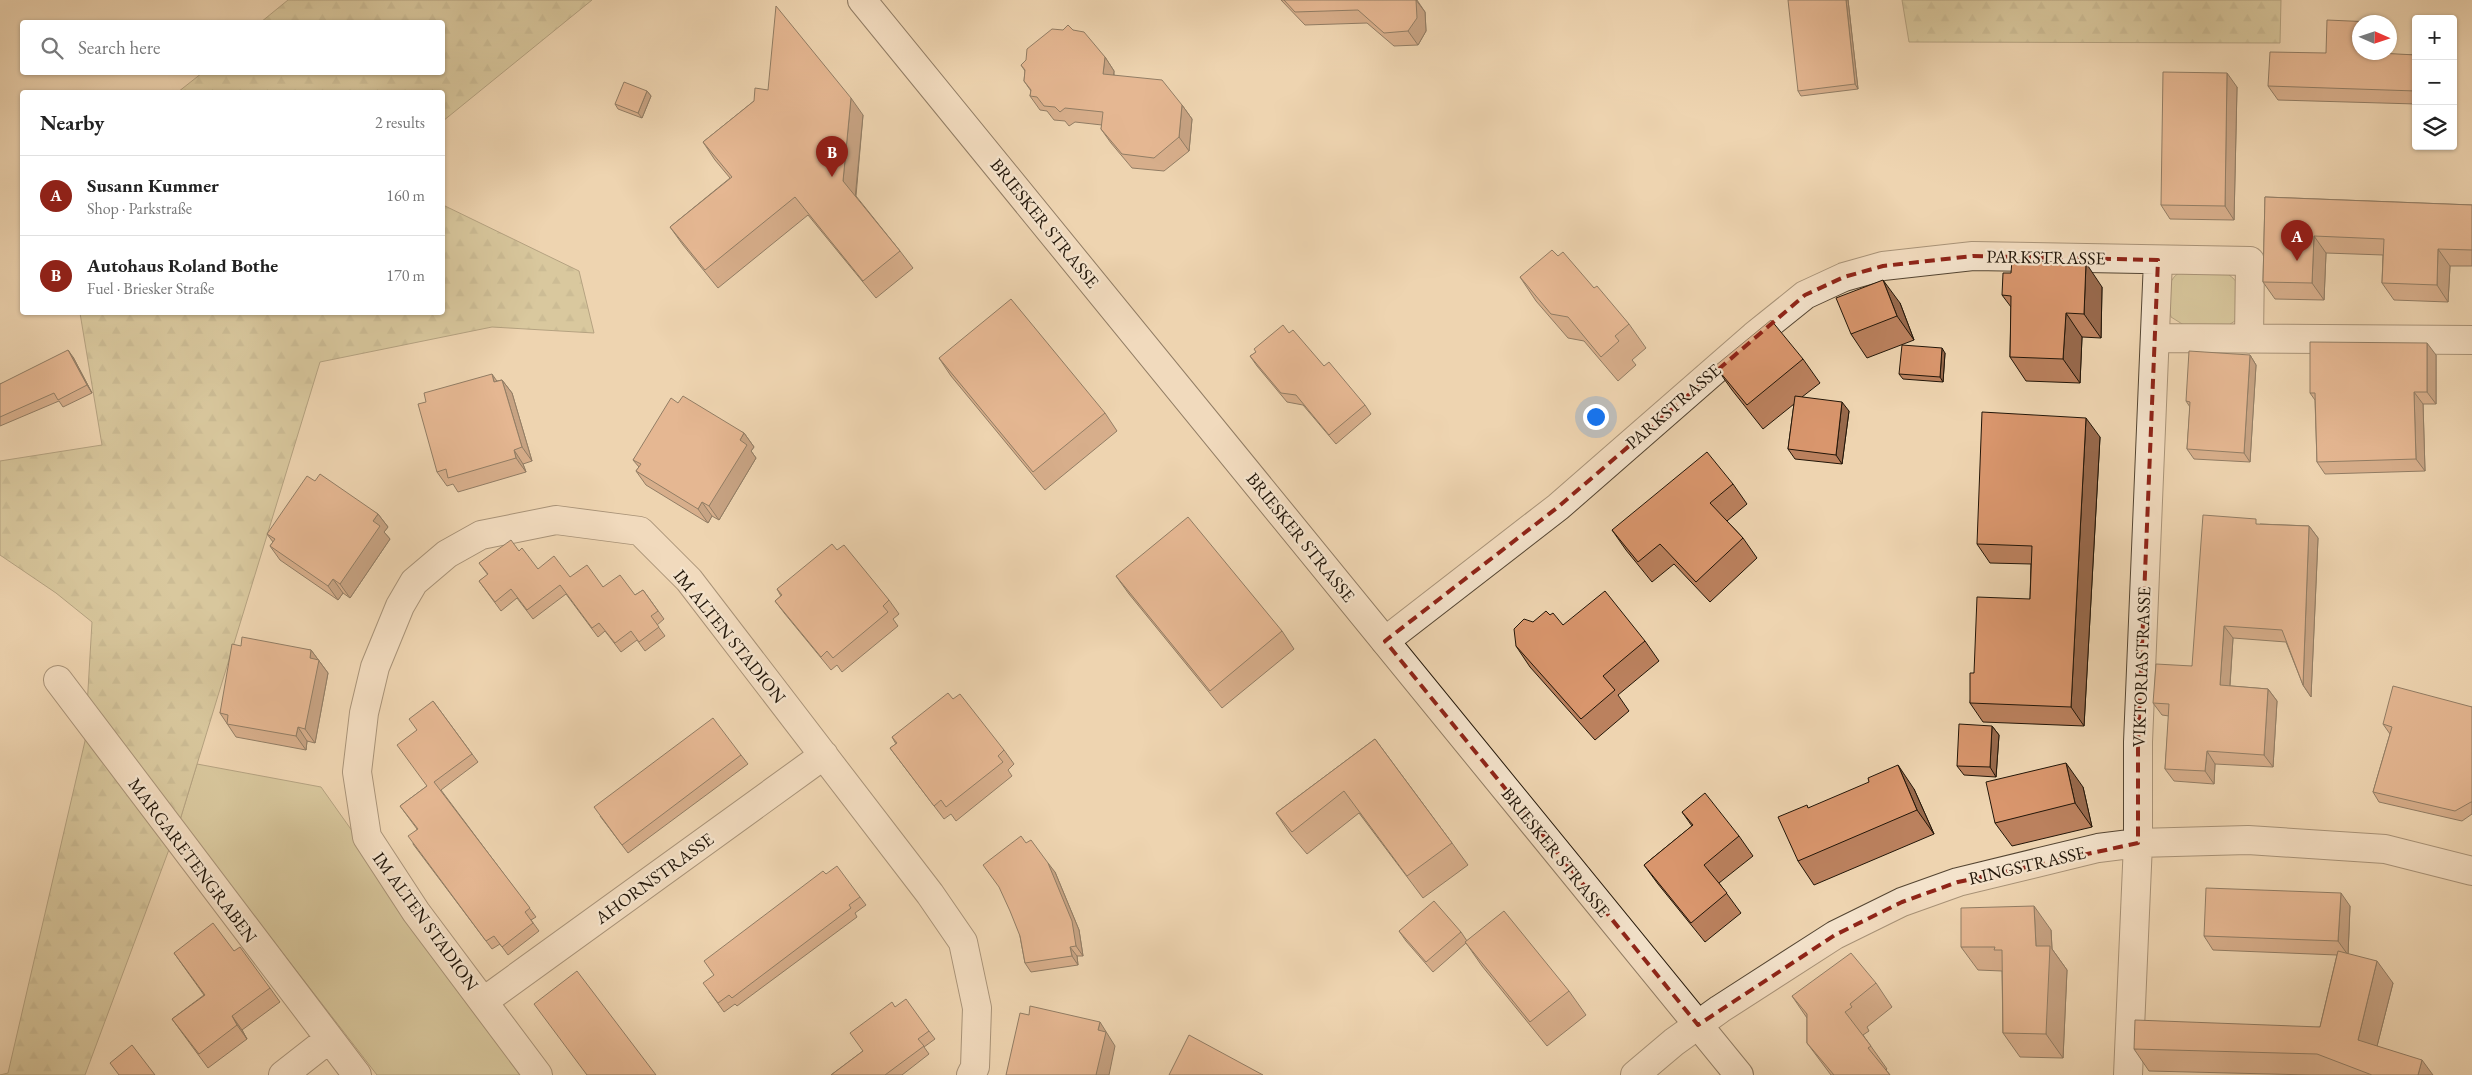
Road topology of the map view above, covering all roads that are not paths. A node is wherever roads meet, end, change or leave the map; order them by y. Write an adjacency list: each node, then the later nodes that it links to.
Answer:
1 (862, 0): 6 (street, BRIESKER STRASSE)
2 (2158, 260): 3 (street, VIKTORIASTRASSE); 4 (street, PARKSTRASSE); 6 (street, PARKSTRASSE)
3 (2155, 338): 4 (street); 9 (street, VIKTORIASTRASSE)
4 (2249, 339): 5 (street)
5 (2472, 340)
6 (1385, 641): 12 (street, BRIESKER STRASSE)
7 (58, 680): 13 (street, MARGARETENGRABEN)
8 (824, 755): 11 (street, AHORNSTRASSE); 11 (street, IM ALTEN STADION); 17 (street, IM ALTEN STADION)
9 (2138, 843): 10 (street, RINGSTRASSE); 12 (street, RINGSTRASSE); 20 (street, VIKTORIASTRASSE)
10 (2472, 871)
11 (484, 1001): 16 (street, IM ALTEN STADION)
12 (1698, 1025): 18 (street, RINGSTRASSE); 19 (street, BRIESKER STRASSE)
13 (329, 1039): 14 (street); 15 (street, MARGARETENGRABEN)
14 (283, 1075)
15 (357, 1075)
16 (538, 1075)
17 (972, 1075)
18 (1635, 1075)
19 (1739, 1075)
20 (2128, 1075)

